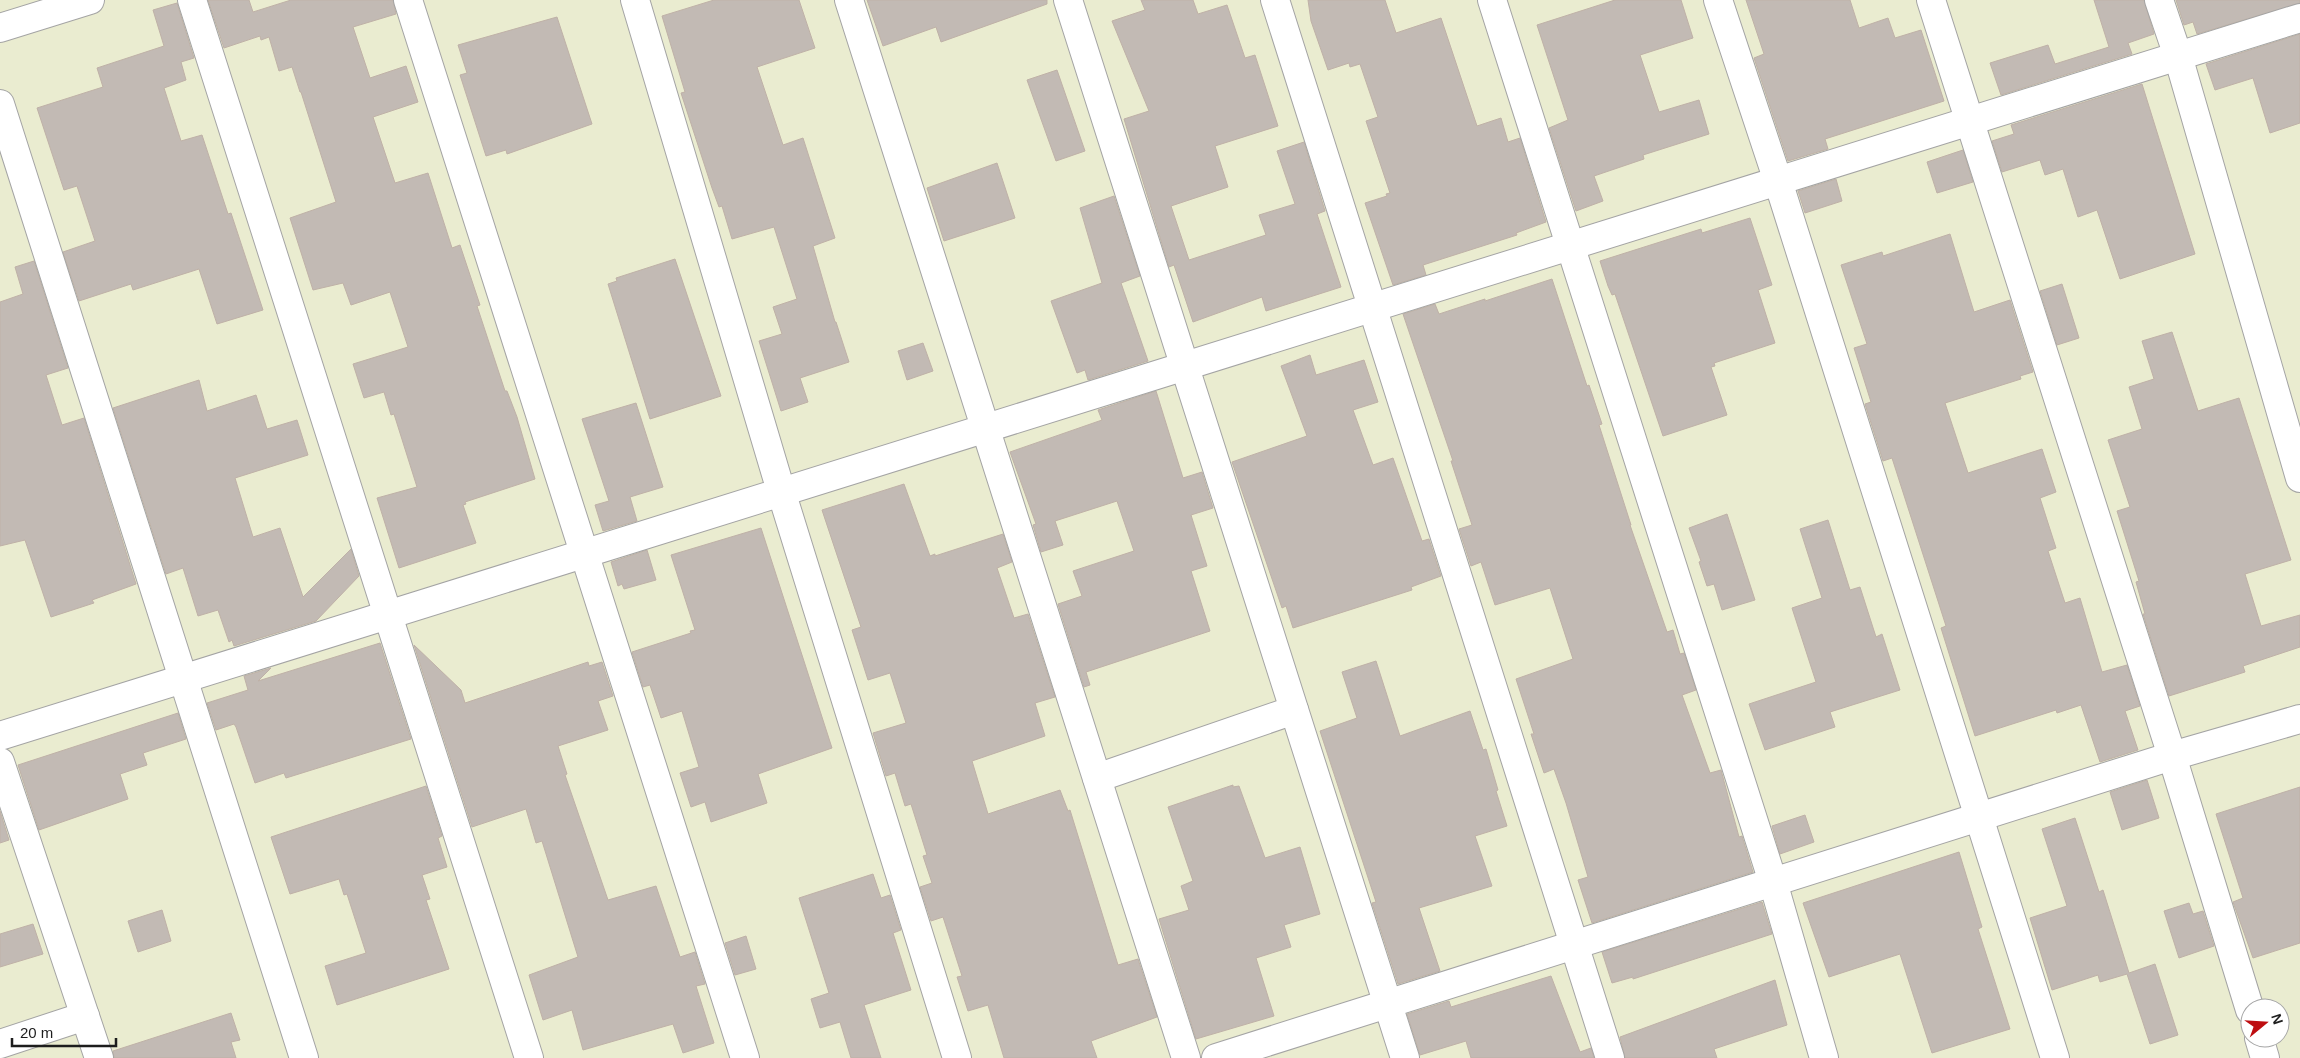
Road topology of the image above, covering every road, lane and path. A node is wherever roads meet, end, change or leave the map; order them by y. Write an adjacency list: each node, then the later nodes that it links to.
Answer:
1 (90, 0): 13 (street)
2 (192, 0): 25 (street)
3 (408, 0): 24 (street)
4 (635, 0): 23 (street)
5 (849, 0): 21 (street)
6 (1068, 0): 20 (street)
7 (1275, 0): 19 (street)
8 (1492, 0): 18 (street)
9 (1718, 0): 17 (street)
10 (1931, 0): 16 (street)
11 (2159, 0): 14 (street)
12 (2300, 18): 14 (street)
13 (0, 28)
14 (2178, 56): 16 (street); 22 (street)
15 (0, 104): 26 (street)
16 (1970, 121): 17 (street); 30 (street)
17 (1778, 181): 18 (street); 33 (street)
18 (1570, 246): 19 (street); 34 (street)
19 (1372, 308): 20 (street); 35 (street)
20 (1185, 366): 21 (street); 27 (street)
21 (986, 428): 23 (street); 32 (street)
22 (2300, 478)
23 (781, 491): 24 (street); 44 (street)
24 (584, 553): 25 (street); 43 (street)
25 (387, 614): 26 (street); 42 (street)
26 (182, 678): 29 (street); 41 (street)
27 (1294, 710): 32 (street); 37 (street)
28 (2300, 719): 30 (street)
29 (0, 736)
30 (2172, 756): 33 (street); 36 (street)
31 (0, 762): 38 (street)
32 (1097, 778): 45 (street)
33 (1980, 816): 34 (street); 50 (street)
34 (1773, 882): 35 (street); 49 (street)
35 (1575, 945): 37 (street); 48 (street)
36 (2246, 998)
37 (1388, 1004): 46 (street); 47 (street)
38 (85, 1016): 39 (street); 40 (street)
39 (0, 1044)
40 (99, 1058)
41 (304, 1058)
42 (529, 1058)
43 (745, 1058)
44 (957, 1058)
45 (1186, 1058)
46 (1216, 1058)
47 (1405, 1058)
48 (1610, 1058)
49 (1824, 1058)
50 (2055, 1058)

